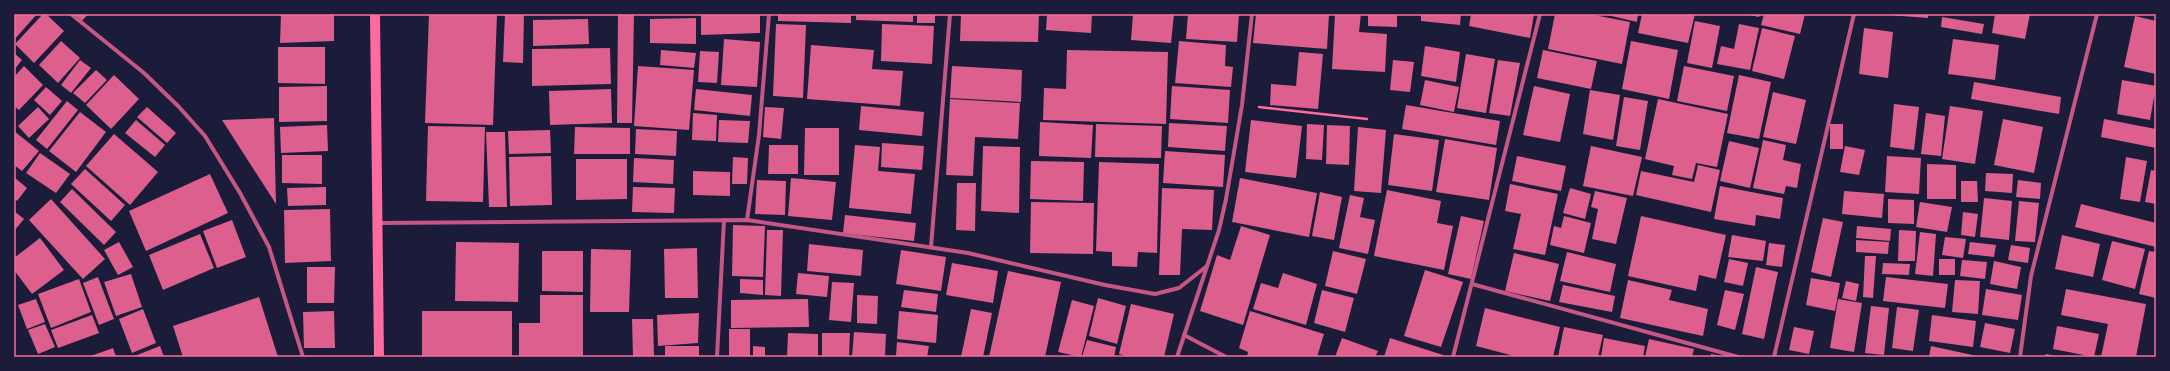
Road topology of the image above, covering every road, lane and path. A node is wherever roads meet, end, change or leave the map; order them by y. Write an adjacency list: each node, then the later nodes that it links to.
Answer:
1 (71, 14): 18 (street)
2 (375, 14): 13 (main road)
3 (769, 14): 12 (street)
4 (950, 14): 14 (street)
5 (1252, 14): 9 (street)
6 (1540, 14): 16 (street)
7 (1854, 14): 25 (street)
8 (2096, 14): 26 (street)
9 (1242, 105): 10 (path); 15 (street)
10 (1367, 119)
11 (724, 220): 12 (street); 13 (street); 20 (street)
12 (747, 220): 14 (street)
13 (378, 223): 19 (main road)
14 (931, 247): 15 (street)
15 (1207, 266): 17 (street)
16 (1472, 284): 23 (street); 24 (street)
17 (1184, 335): 21 (street); 22 (street)
18 (303, 357)
19 (379, 357)
20 (717, 357)
21 (1177, 357)
22 (1226, 357)
23 (1453, 357)
24 (1738, 357)
25 (1774, 357)
26 (2020, 357)

